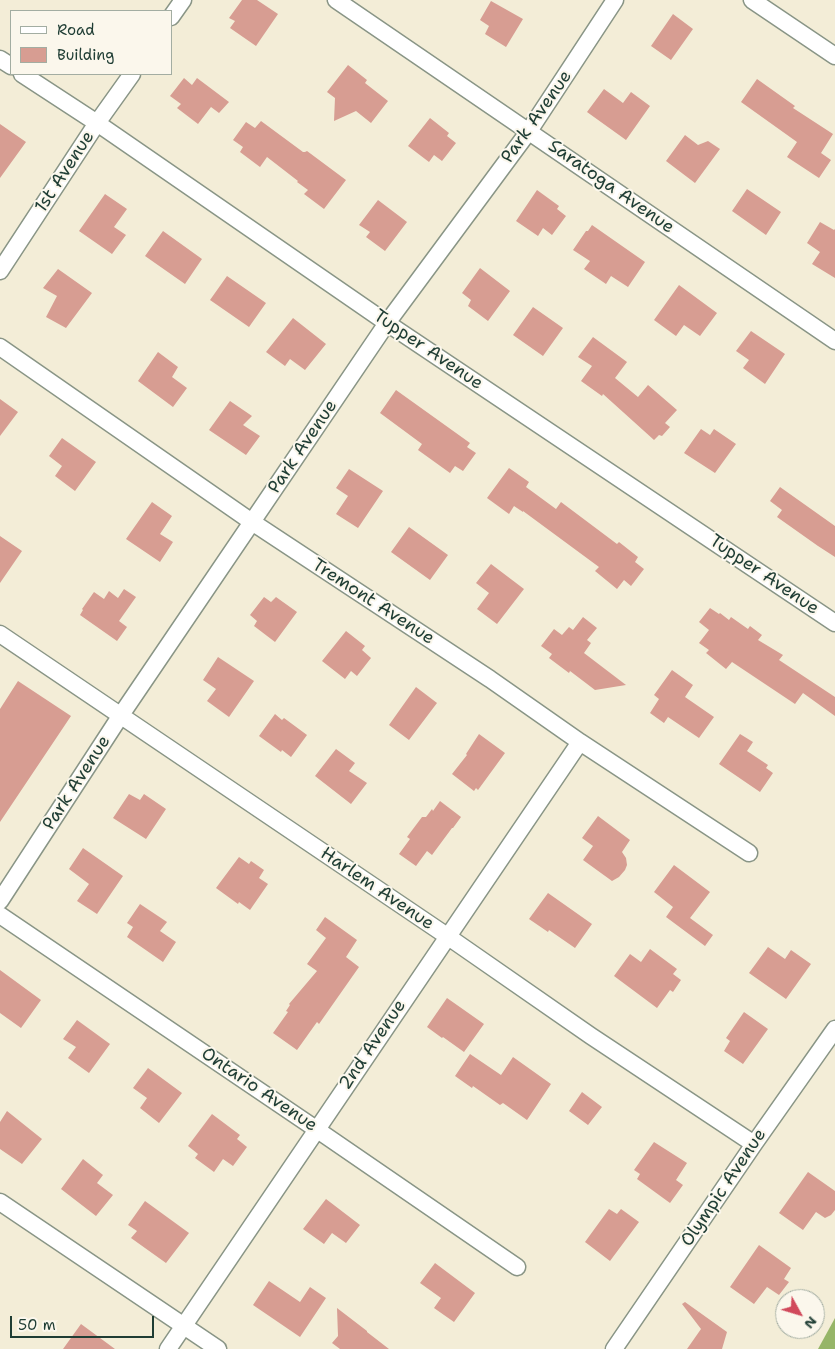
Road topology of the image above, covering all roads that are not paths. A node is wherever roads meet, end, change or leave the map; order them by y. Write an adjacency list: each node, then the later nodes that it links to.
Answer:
1 (183, 0): 5 (street)
2 (336, 0): 10 (street, Saratoga Avenue)
3 (615, 0): 10 (street, Park Avenue)
4 (752, 0): 6 (street)
5 (172, 16)
6 (835, 56)
7 (24, 75): 9 (street, Tupper Avenue)
8 (131, 75): 9 (street, 1st Avenue)
9 (97, 123): 11 (street, 1st Avenue); 12 (street, Tupper Avenue)
10 (529, 131): 12 (street, Park Avenue); 13 (street, Saratoga Avenue)
11 (0, 271)
12 (387, 323): 15 (street, Park Avenue); 16 (street, Tupper Avenue)
13 (835, 341)
14 (0, 347): 15 (street, Tremont Avenue)
15 (252, 522): 18 (street, Park Avenue); 19 (street, Tremont Avenue)
16 (835, 623)
17 (0, 634): 18 (street, Harlem Avenue)
18 (121, 715): 21 (street, Park Avenue); 23 (street, Harlem Avenue)
19 (580, 742): 20 (street, Tremont Avenue); 23 (street, 2nd Avenue)
20 (750, 853)
21 (0, 901)
22 (0, 915): 25 (street, Ontario Avenue)
23 (447, 936): 25 (street, 2nd Avenue); 26 (street, Harlem Avenue)
24 (835, 1029): 26 (street, Olympic Avenue)
25 (316, 1129): 28 (street, Ontario Avenue); 29 (street, 2nd Avenue)
26 (754, 1144): 32 (street, Olympic Avenue)
27 (0, 1202): 29 (street)
28 (517, 1267)
29 (184, 1325): 30 (street, 2nd Avenue); 31 (street)
30 (168, 1349)
31 (218, 1349)
32 (614, 1349)

